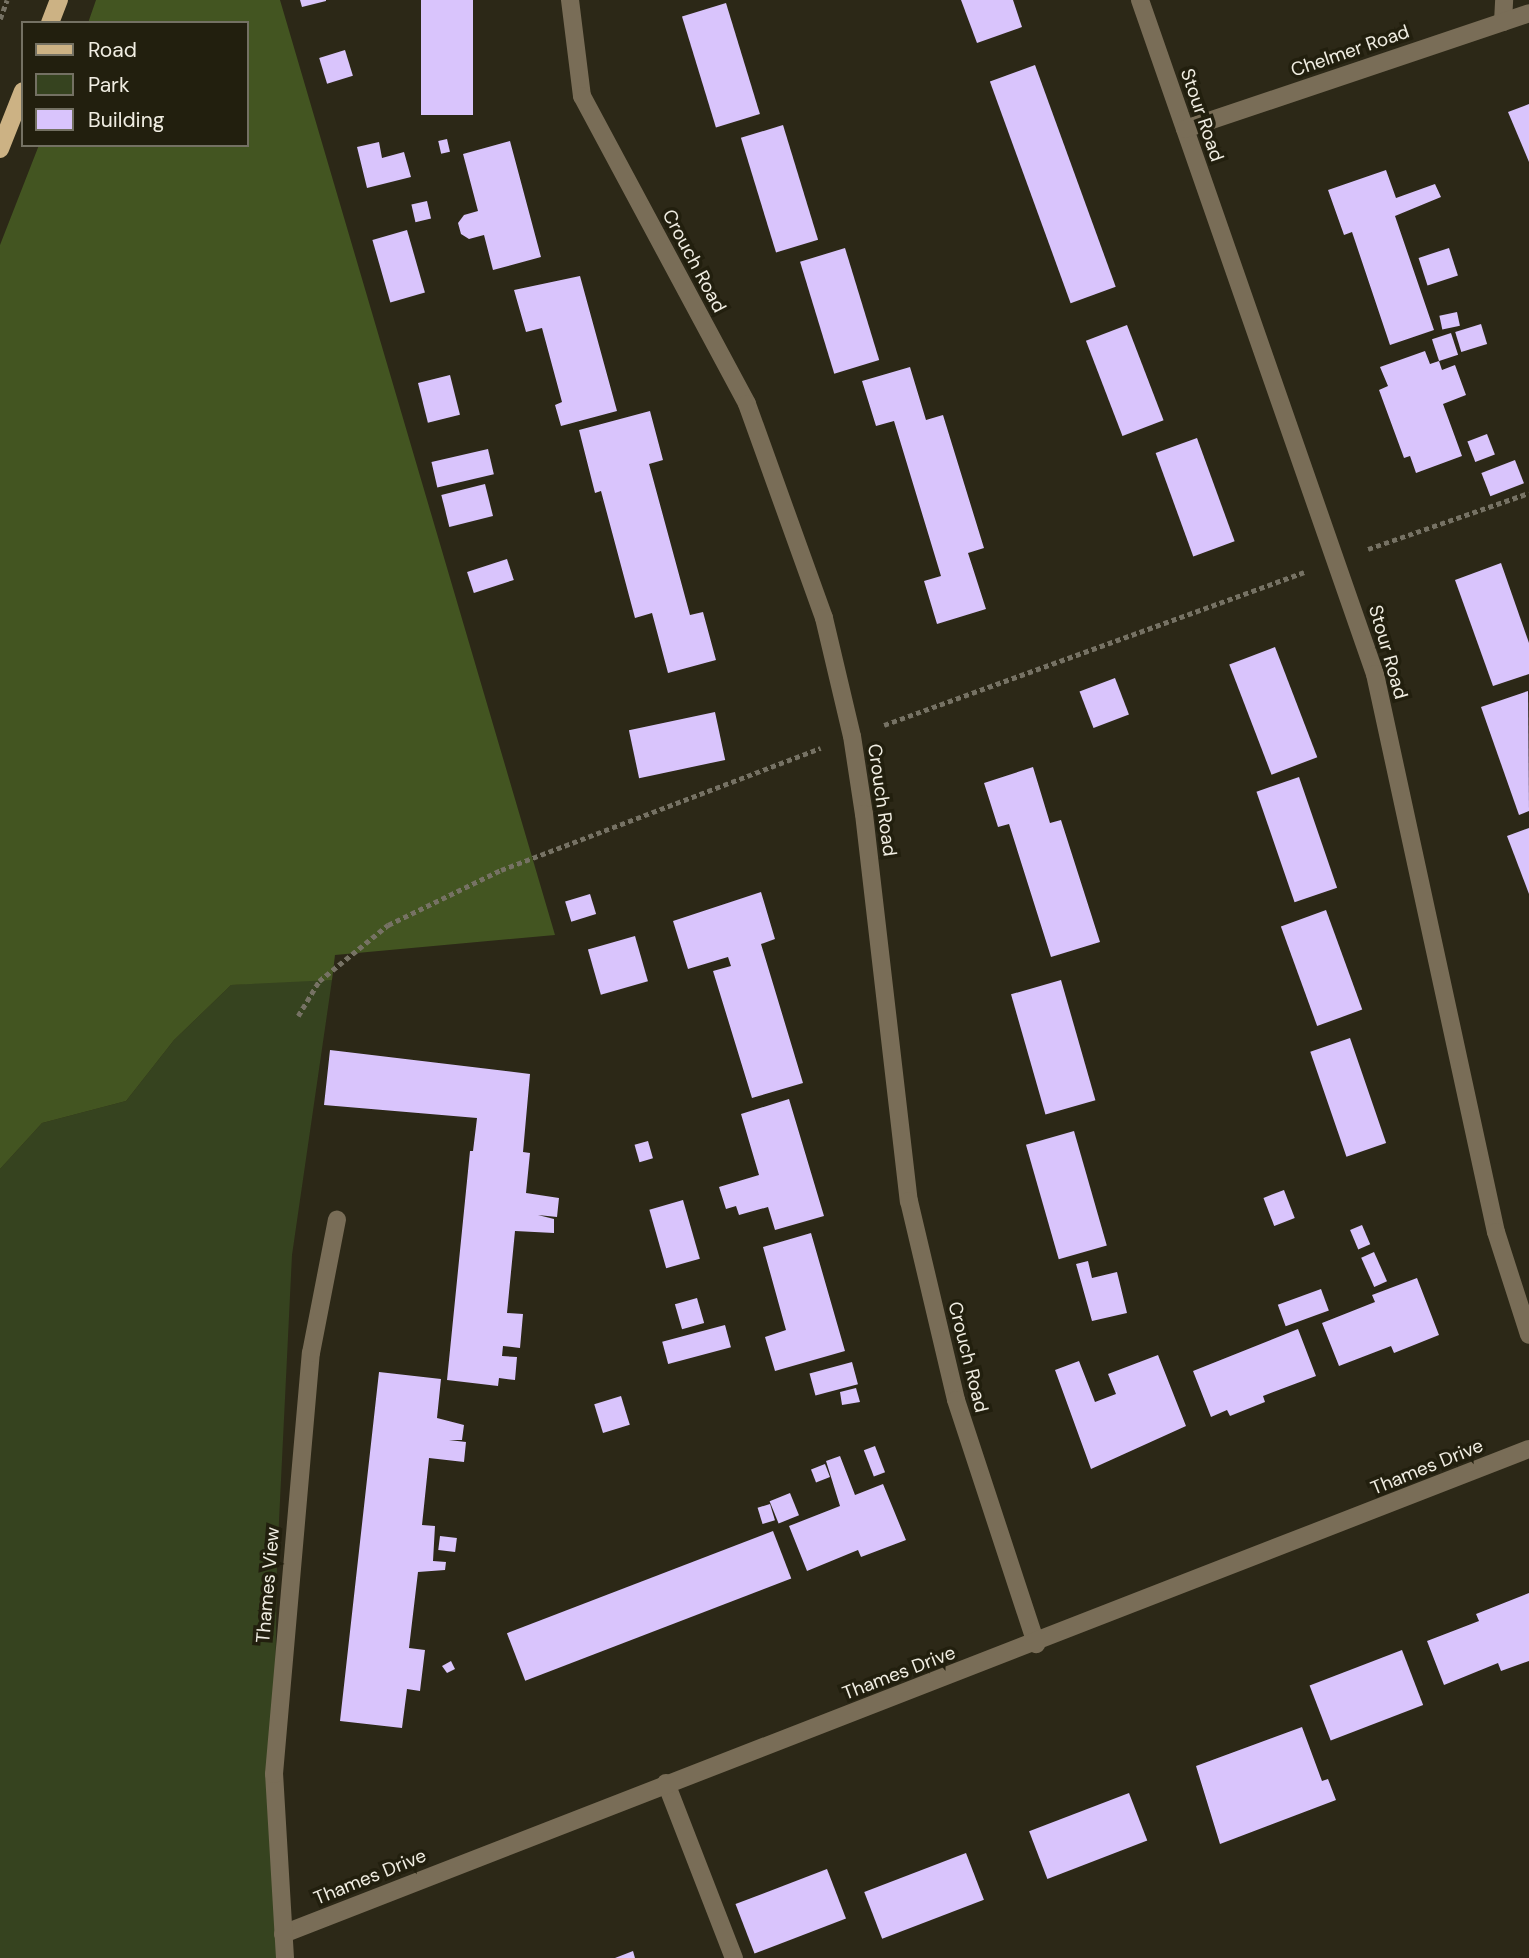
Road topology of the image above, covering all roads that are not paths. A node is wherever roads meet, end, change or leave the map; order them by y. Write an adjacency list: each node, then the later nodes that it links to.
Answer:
1 (59, 0): 6 (main road)
2 (570, 0): 14 (street, Crouch Road)
3 (1140, 0): 9 (street, Stour Road)
4 (1504, 0): 7 (street)
5 (1529, 13): 7 (street, Chelmer Road)
6 (51, 21)
7 (1503, 22): 9 (street, Chelmer Road)
8 (21, 97): 10 (main road)
9 (1185, 129): 12 (street, Stour Road)
10 (0, 149)
11 (337, 1219): 16 (street, Thames View)
12 (1529, 1335)
13 (1529, 1449): 14 (street, Thames Drive)
14 (1036, 1644): 15 (street, Thames Drive)
15 (666, 1783): 16 (street, Thames Drive); 18 (street)
16 (283, 1934): 17 (street, Thames View)
17 (285, 1958)
18 (734, 1958)

